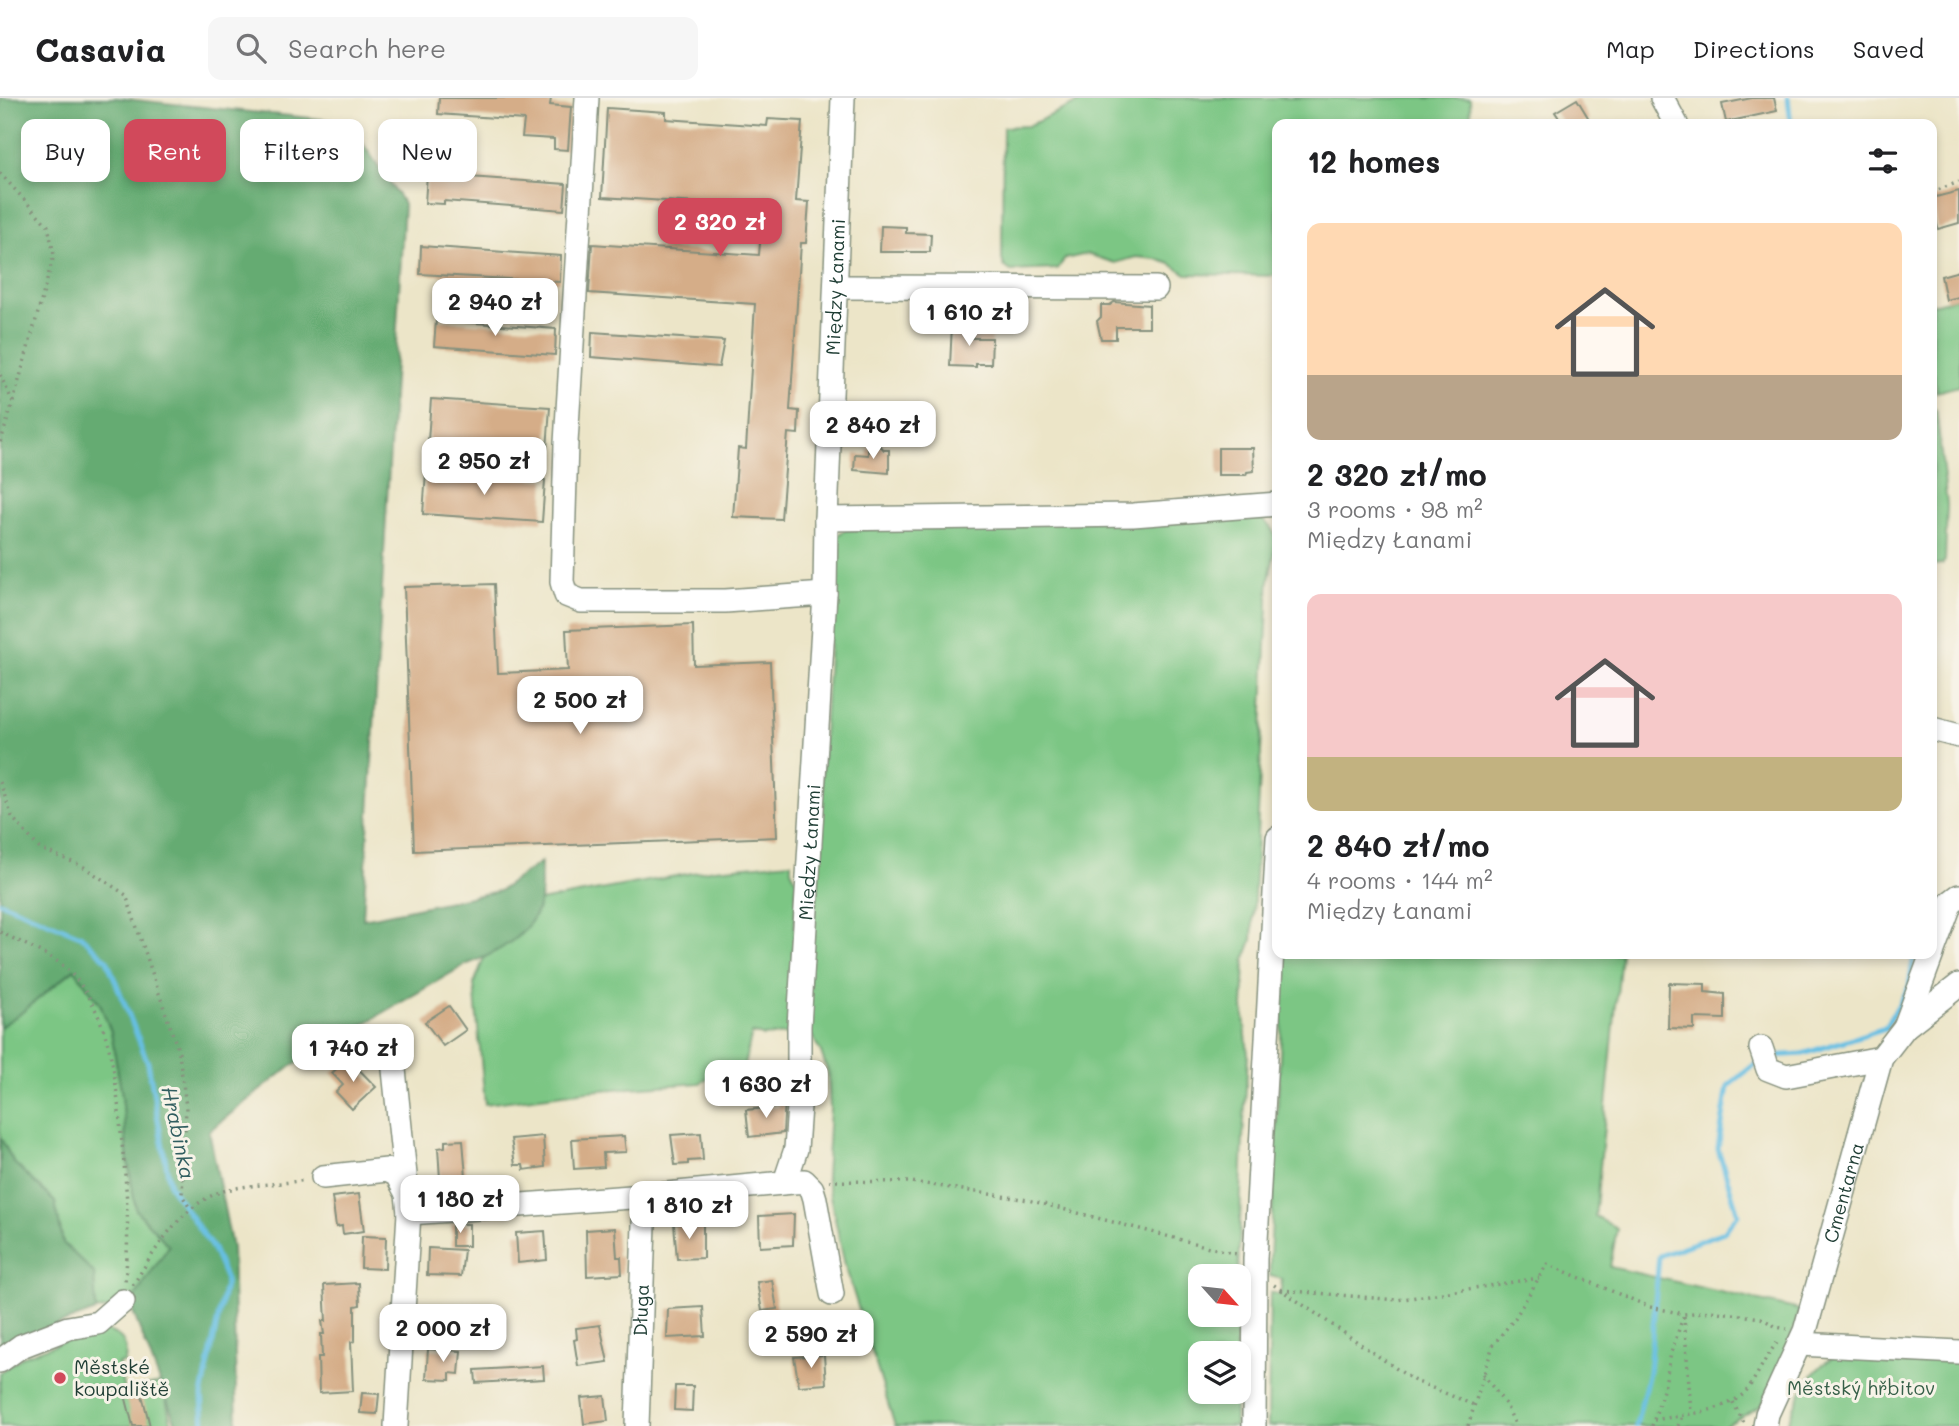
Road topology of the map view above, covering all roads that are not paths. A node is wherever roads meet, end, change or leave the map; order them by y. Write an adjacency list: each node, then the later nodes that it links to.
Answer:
1 (587, 98): 9 (street)
2 (843, 98): 5 (street, Między Łanami)
3 (1662, 98): 4 (street)
4 (1672, 119)
5 (836, 287): 6 (street); 8 (street, Między Łanami)
6 (1156, 288)
7 (1272, 504): 8 (street)
8 (826, 519): 9 (street, Między Łanami)
9 (825, 594): 22 (street, Między Łanami)
10 (1937, 730): 11 (street)
11 (1959, 736)
12 (1959, 895): 13 (street)
13 (1937, 940)
14 (1272, 950): 32 (street)
15 (1930, 959): 17 (street)
16 (1959, 985): 17 (street, Cmentarna)
17 (1905, 1027): 19 (street, Cmentarna)
18 (391, 1041): 24 (street)
19 (1881, 1058): 20 (street); 27 (street, Cmentarna)
20 (1764, 1059)
21 (323, 1177): 24 (street)
22 (795, 1182): 23 (street); 25 (street)
23 (645, 1196): 24 (street); 31 (street, Długa)
24 (407, 1202): 30 (street)
25 (832, 1294)
26 (123, 1301): 29 (street)
27 (1798, 1344): 28 (street); 33 (street, Cmentarna)
28 (1959, 1352)
29 (0, 1361)
30 (397, 1426)
31 (637, 1426)
32 (1254, 1426)
33 (1765, 1426)

